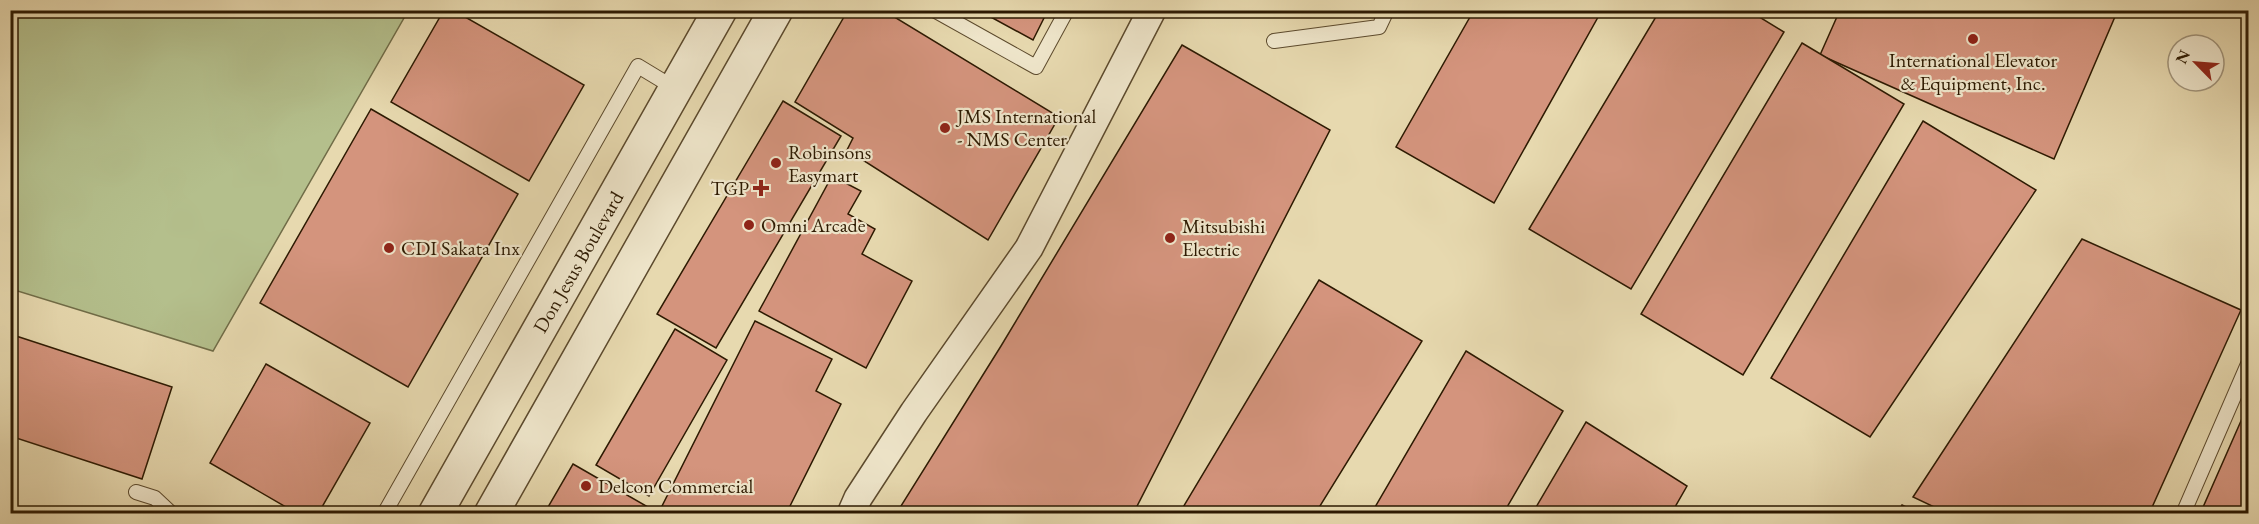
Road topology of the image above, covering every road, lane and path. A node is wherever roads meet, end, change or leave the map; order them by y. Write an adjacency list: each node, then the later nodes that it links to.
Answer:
1 (776, 10): 8 (street)
2 (934, 10): 3 (lane)
3 (1067, 10)
4 (1152, 10): 16 (street)
5 (1387, 10): 7 (lane)
6 (715, 19): 8 (street); 9 (street, Don Jesus Boulevard)
7 (1274, 41)
8 (752, 52): 15 (street)
9 (676, 89): 13 (lane); 14 (street, Don Jesus Boulevard)
10 (2248, 364): 17 (lane)
11 (136, 492): 12 (lane)
12 (172, 513)
13 (384, 513)
14 (435, 513)
15 (491, 513)
16 (851, 513)
17 (2183, 513)

